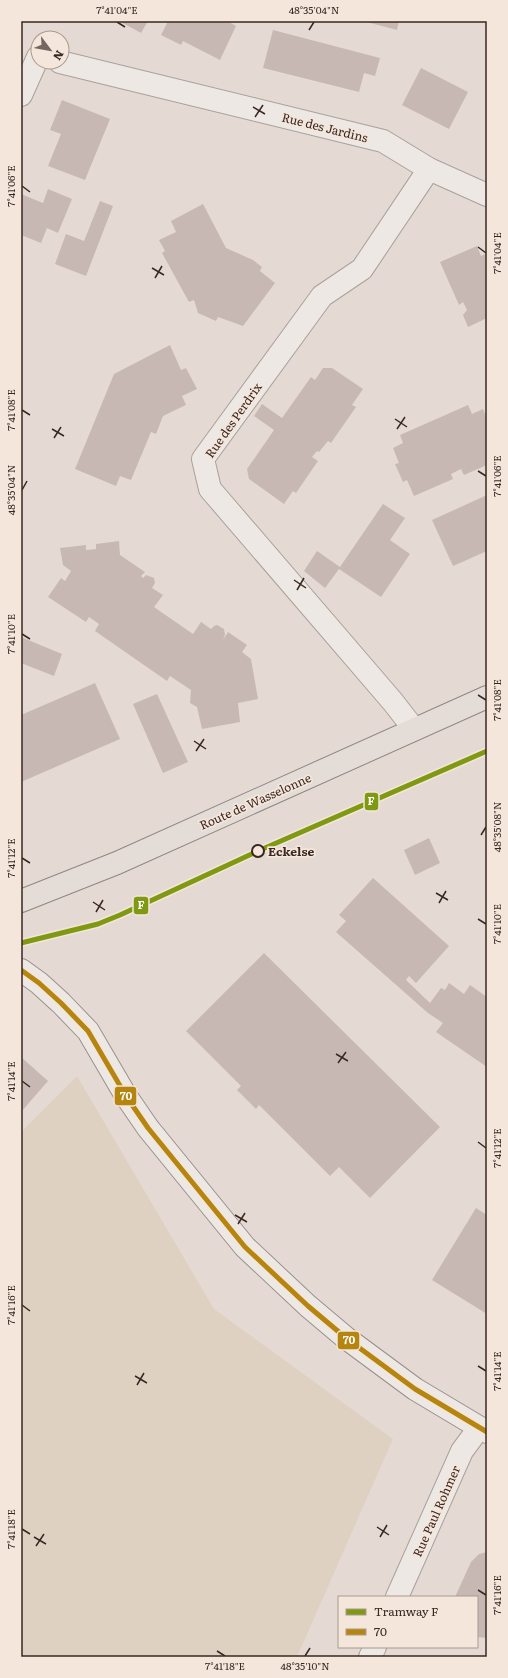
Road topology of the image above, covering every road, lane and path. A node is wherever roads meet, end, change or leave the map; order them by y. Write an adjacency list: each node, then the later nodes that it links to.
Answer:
1 (70, 64): 4 (street, Rue des Jardins)
2 (32, 70): 3 (street)
3 (21, 95)
4 (429, 169): 5 (street, Rue des Jardins); 7 (street, Rue des Perdrix)
5 (487, 195)
6 (487, 697): 7 (main road, Route de Wasselonne)
7 (414, 729): 8 (main road, Route de Wasselonne)
8 (21, 901)
9 (21, 970): 10 (street)
10 (483, 1430): 11 (street, Rue Paul Rohmer)
11 (397, 1596)
12 (374, 1648): 13 (street)
13 (370, 1657)

